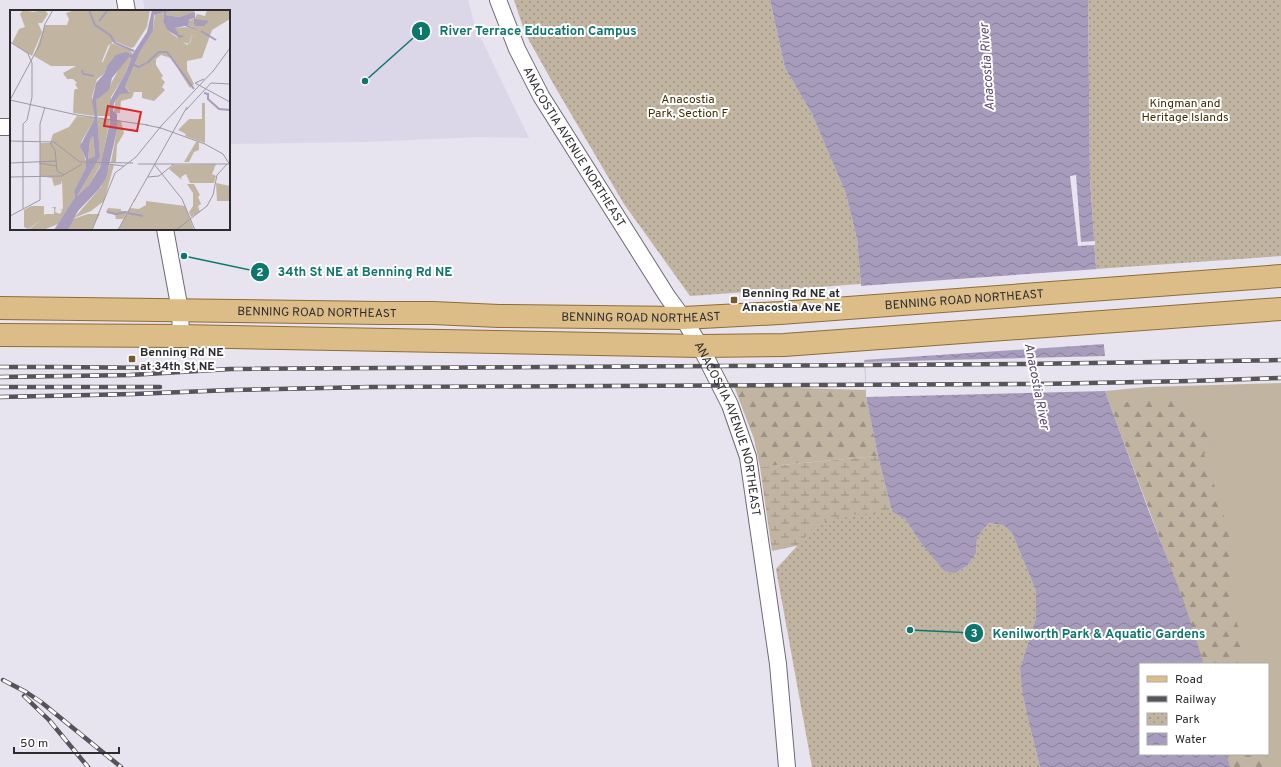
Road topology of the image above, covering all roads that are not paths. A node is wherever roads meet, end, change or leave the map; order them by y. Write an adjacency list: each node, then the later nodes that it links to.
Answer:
1 (125, 0): 3 (street)
2 (498, 0): 9 (street, ANACOSTIA AVENUE NORTHEAST)
3 (127, 10)
4 (166, 230): 8 (street)
5 (1281, 276): 9 (main road, BENNING ROAD NORTHEAST)
6 (0, 308): 8 (main road, BENNING ROAD NORTHEAST)
7 (1281, 309): 12 (main road)
8 (180, 310): 9 (main road, BENNING ROAD NORTHEAST); 11 (street)
9 (683, 318): 12 (street, ANACOSTIA AVENUE NORTHEAST)
10 (0, 335): 11 (main road)
11 (181, 336): 12 (main road)
12 (700, 346): 13 (street, ANACOSTIA AVENUE NORTHEAST)
13 (787, 767)

